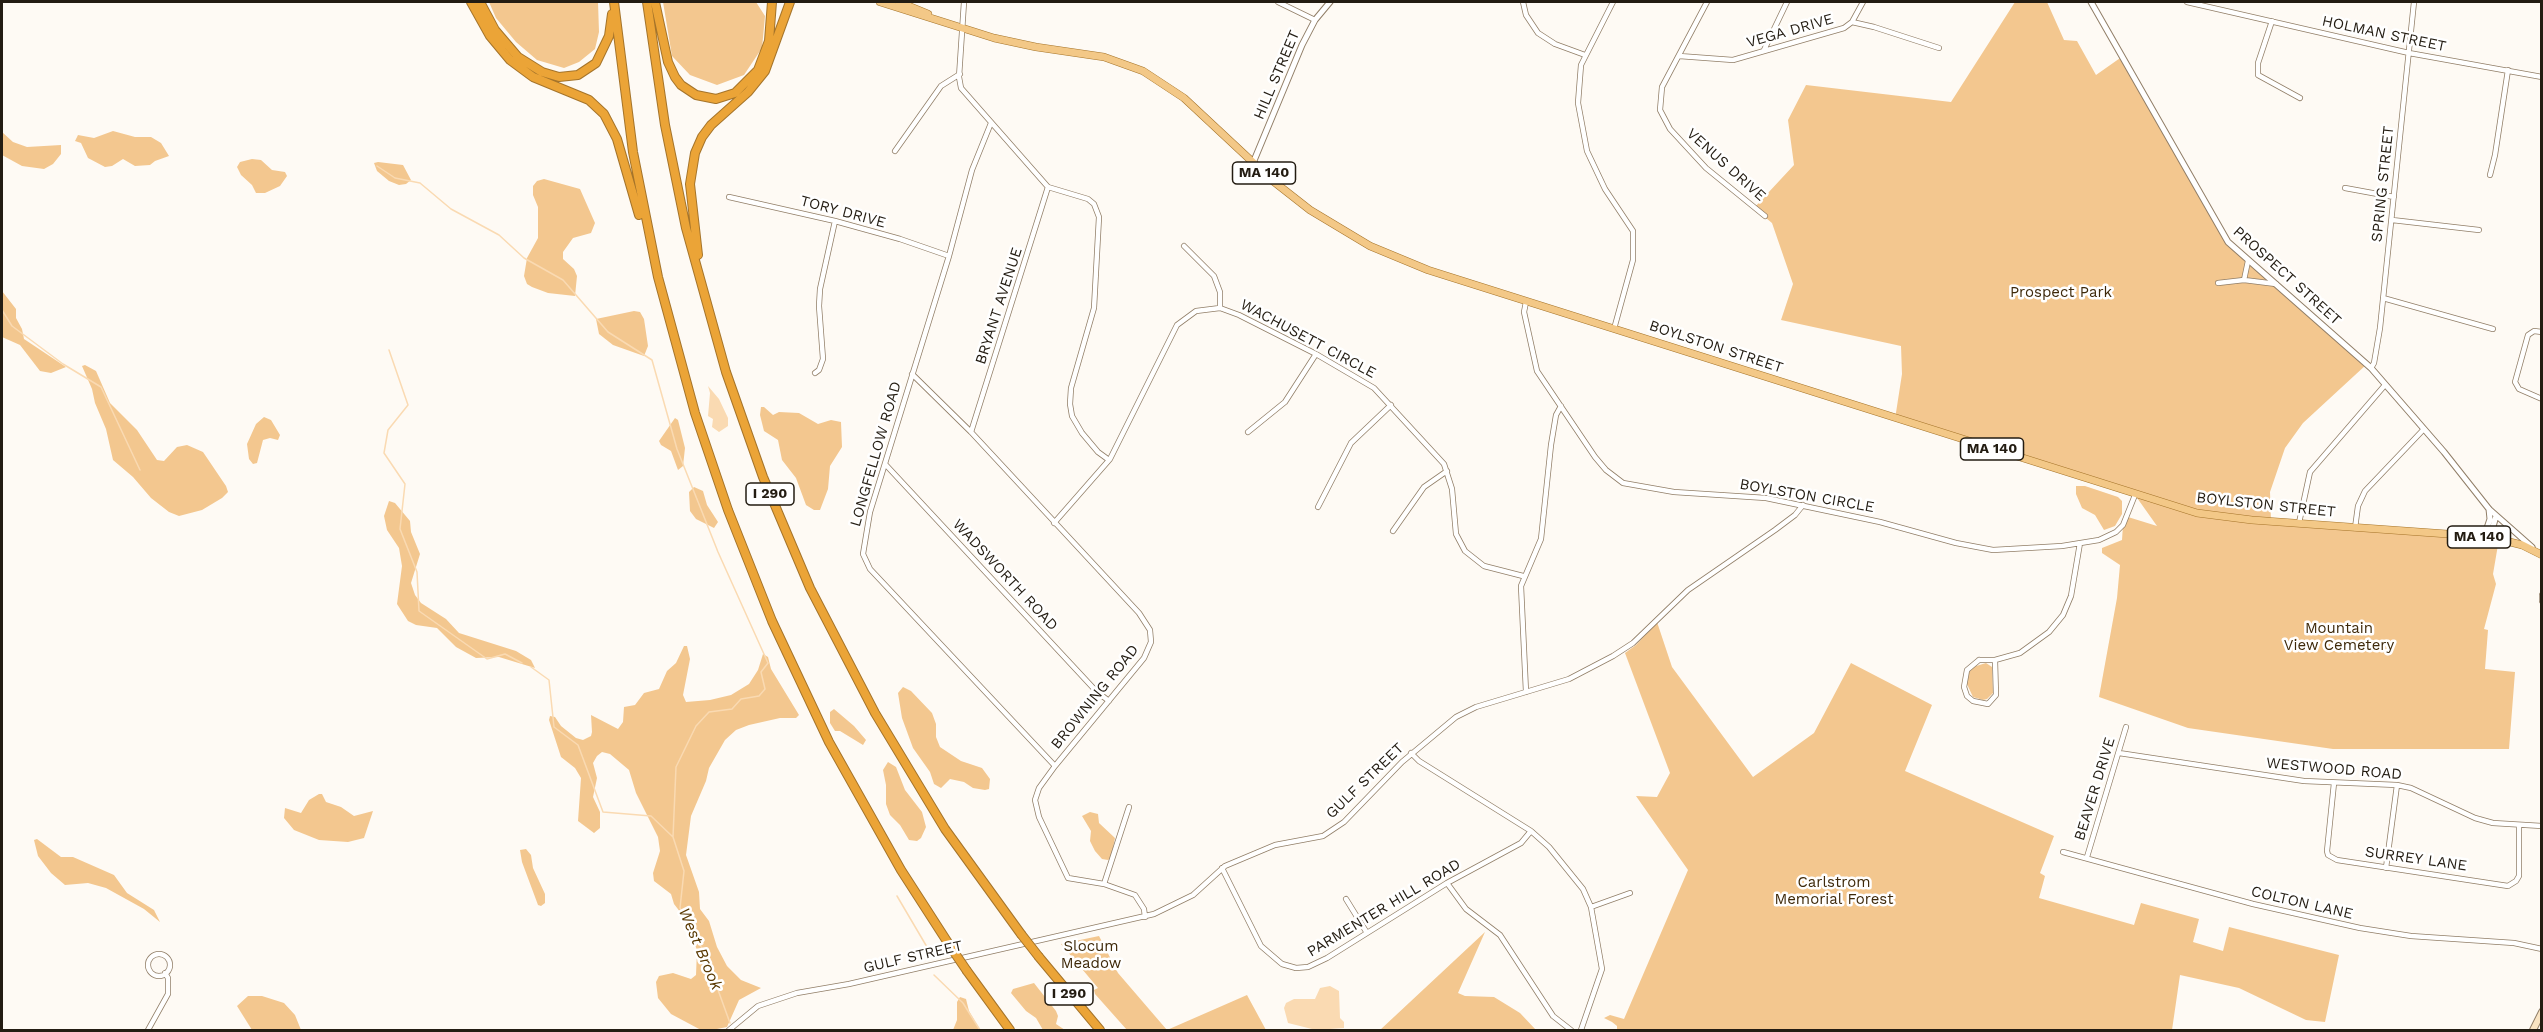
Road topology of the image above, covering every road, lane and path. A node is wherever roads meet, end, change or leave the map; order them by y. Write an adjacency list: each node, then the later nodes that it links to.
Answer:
1 (471, 2): 50 (highway)
2 (480, 2): 3 (highway)
3 (614, 2): 50 (highway, I 290)
4 (647, 2): 54 (highway, I 290)
5 (655, 2): 6 (highway)
6 (772, 2)
7 (790, 2): 54 (highway)
8 (880, 2): 21 (main road, BOYLSTON STREET / MA 140)
9 (898, 2): 21 (main road, BOYLSTON STREET / MA 140)
10 (964, 2): 25 (street)
11 (1278, 2): 22 (street)
12 (1330, 2): 22 (street, HILL STREET)
13 (1523, 2): 29 (street)
14 (1613, 2): 29 (street)
15 (1707, 2): 30 (street, VENUS DRIVE)
16 (1787, 2): 27 (street)
17 (1863, 2): 24 (street)
18 (2091, 2): 49 (street, PROSPECT STREET)
19 (2187, 2): 23 (street, HOLMAN STREET)
20 (2414, 2): 28 (street, SPRING STREET)
21 (941, 20): 25 (main road, BOYLSTON STREET / MA 140)
22 (1315, 20): 37 (street, HILL STREET)
23 (2272, 21): 28 (street, HOLMAN STREET); 34 (street)
24 (1852, 22): 26 (street, VEGA DRIVE); 27 (street, VEGA DRIVE)
25 (964, 28): 32 (street); 37 (main road, BOYLSTON STREET / MA 140)
26 (1938, 48)
27 (1764, 50): 30 (street, VEGA DRIVE)
28 (2409, 53): 31 (street, HOLMAN STREET); 42 (street, SPRING STREET)
29 (1585, 55): 58 (street)
30 (1679, 56): 43 (street, VENUS DRIVE)
31 (2508, 70): 33 (street, HOLMAN STREET); 38 (street)
32 (960, 74): 35 (street); 36 (street)
33 (2541, 77)
34 (2300, 98)
35 (991, 123): 39 (street); 48 (street, LONGFELLOW ROAD)
36 (895, 151)
37 (1253, 163): 56 (main road, BOYLSTON STREET / MA 140)
38 (2490, 175)
39 (1048, 187): 70 (street, BRYANT AVENUE); 72 (street)
40 (2345, 188): 42 (street)
41 (729, 197): 45 (street, TORY DRIVE)
42 (2394, 197): 44 (street, SPRING STREET)
43 (1765, 216)
44 (2392, 220): 46 (street); 55 (street, SPRING STREET)
45 (836, 221): 48 (street, TORY DRIVE); 63 (street)
46 (2479, 230)
47 (1184, 246): 57 (street)
48 (949, 255): 64 (street, LONGFELLOW ROAD)
49 (2248, 261): 51 (street); 53 (street, PROSPECT STREET)
50 (658, 277): 119 (highway, I 290, bridge)
51 (2244, 280): 52 (street); 53 (street)
52 (2218, 283)
53 (2276, 284): 62 (street, PROSPECT STREET)
54 (702, 291): 120 (highway, I 290, bridge)
55 (2383, 298): 59 (street); 62 (street, SPRING STREET)
56 (1526, 302): 58 (main road, BOYLSTON STREET / MA 140); 68 (street, BOYLSTON CIRCLE)
57 (1220, 308): 61 (street, WACHUSETT CIRCLE); 72 (street, WACHUSETT CIRCLE)
58 (1614, 329): 75 (main road, BOYLSTON STREET / MA 140)
59 (2493, 329)
60 (2541, 332): 66 (street)
61 (1316, 354): 67 (street, WACHUSETT CIRCLE); 71 (street)
62 (2371, 368): 65 (street, PROSPECT STREET)
63 (815, 373)
64 (912, 374): 70 (street, BROWNING ROAD); 73 (street, LONGFELLOW ROAD)
65 (2385, 385): 69 (street, PROSPECT STREET); 81 (street)
66 (2541, 399)
67 (1391, 405): 74 (street, WACHUSETT CIRCLE); 77 (street)
68 (1561, 406): 76 (street, BOYLSTON CIRCLE); 87 (street)
69 (2424, 429): 78 (street, PROSPECT STREET); 82 (street)
70 (971, 432): 80 (street, BROWNING ROAD)
71 (1248, 432)
72 (1109, 460): 80 (street, WACHUSETT CIRCLE)
73 (885, 464): 92 (street, WADSWORTH ROAD); 96 (street, LONGFELLOW ROAD)
74 (1447, 471): 83 (street); 87 (street, WACHUSETT CIRCLE)
75 (2135, 495): 81 (main road, BOYLSTON STREET / MA 140); 85 (street, BOYLSTON CIRCLE)
76 (1803, 505): 85 (street, BOYLSTON CIRCLE); 91 (street, GULF STREET)
77 (1318, 507)
78 (2489, 509): 79 (street, PROSPECT STREET); 84 (street)
79 (2496, 516): 84 (street); 86 (street, PROSPECT STREET)
80 (1054, 523): 92 (street, BROWNING ROAD)
81 (2299, 523): 82 (main road, BOYLSTON STREET / MA 140)
82 (2355, 528): 84 (main road, BOYLSTON STREET / MA 140)
83 (1393, 531)
84 (2487, 537): 86 (main road, BOYLSTON STREET / MA 140)
85 (2080, 543): 90 (street)
86 (2538, 553)
87 (1523, 576): 91 (street)
88 (2541, 595): 89 (street)
89 (2541, 601)
90 (1995, 660): 90 (street)
91 (1526, 692): 94 (street, GULF STREET)
92 (1109, 700): 96 (street, BROWNING ROAD)
93 (2126, 727): 95 (street, BEAVER DRIVE)
94 (1411, 753): 102 (street); 105 (street, GULF STREET)
95 (2119, 753): 97 (street, WESTWOOD ROAD); 104 (street, BEAVER DRIVE)
96 (1055, 766): 108 (street, BROWNING ROAD)
97 (2334, 783): 98 (street, WESTWOOD ROAD); 106 (street, SURREY LANE)
98 (2397, 785): 100 (street, WESTWOOD ROAD); 106 (street)
99 (1129, 807): 108 (street)
100 (2520, 826): 101 (street, WESTWOOD ROAD); 106 (street, SURREY LANE)
101 (2541, 826)
102 (1531, 831): 107 (street, PARMENTER HILL ROAD); 111 (street)
103 (2063, 852): 104 (street, COLTON LANE)
104 (2087, 857): 114 (street, COLTON LANE)
105 (1222, 868): 112 (street, GULF STREET); 113 (street, PARMENTER HILL ROAD)
106 (2386, 868)
107 (1447, 883): 113 (street, PARMENTER HILL ROAD); 121 (street)
108 (1104, 884): 112 (street, BROWNING ROAD)
109 (1630, 893): 111 (street)
110 (1346, 899): 113 (street)
111 (1591, 907): 122 (street)
112 (1145, 917): 118 (street, GULF STREET)
113 (1367, 933)
114 (2541, 949)
115 (165, 974): 115 (street); 117 (street)
116 (2541, 1012): 123 (main road)
117 (148, 1030)
118 (729, 1030)
119 (1010, 1030)
120 (1100, 1030)
121 (1571, 1030)
122 (1581, 1030)
123 (2533, 1030)

